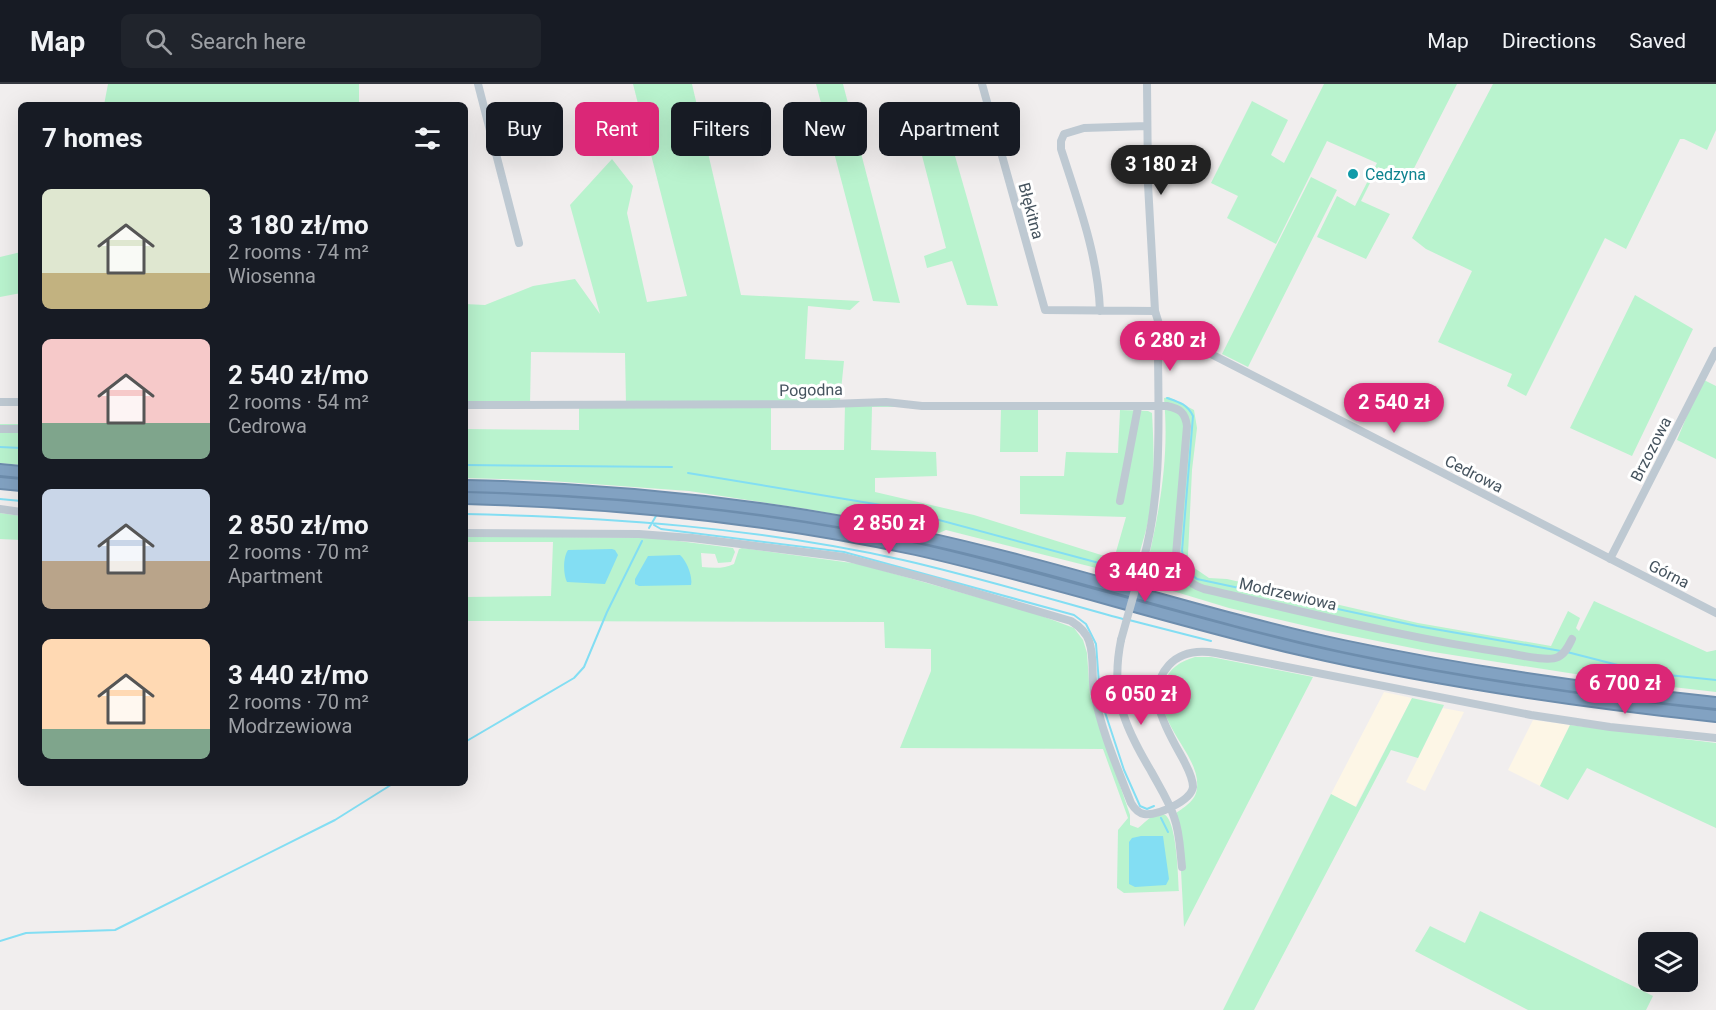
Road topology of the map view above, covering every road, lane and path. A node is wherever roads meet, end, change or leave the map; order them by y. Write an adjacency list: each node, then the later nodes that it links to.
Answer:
1 (478, 84): 5 (street)
2 (982, 84): 6 (street, Błękitna)
3 (1147, 84): 4 (street)
4 (1147, 126): 6 (street); 7 (street)
5 (519, 243)
6 (1100, 311): 7 (street)
7 (1155, 311): 8 (street)
8 (1166, 331): 14 (street); 27 (street, Cedrowa)
9 (1716, 351): 27 (street, Brzozowa)
10 (0, 402): 11 (street)
11 (18, 402)
12 (468, 405): 13 (street, Pogodna)
13 (1138, 407): 14 (street, Pogodna); 23 (street)
14 (1158, 407): 29 (street, Modrzewiowa); 33 (street, bridge)
15 (0, 429): 16 (street)
16 (18, 429)
17 (0, 470): 18 (highway)
18 (18, 472)
19 (0, 483): 20 (highway)
20 (18, 485)
21 (468, 486): 30 (highway)
22 (468, 498): 31 (highway)
23 (1120, 501)
24 (0, 509): 25 (street)
25 (18, 512)
26 (468, 533): 33 (street)
27 (1610, 559): 28 (street, Górna)
28 (1716, 613)
29 (1572, 639)
30 (1716, 703)
31 (1716, 716)
32 (1716, 738): 33 (street)
33 (1170, 807): 34 (street)
34 (1182, 867)

